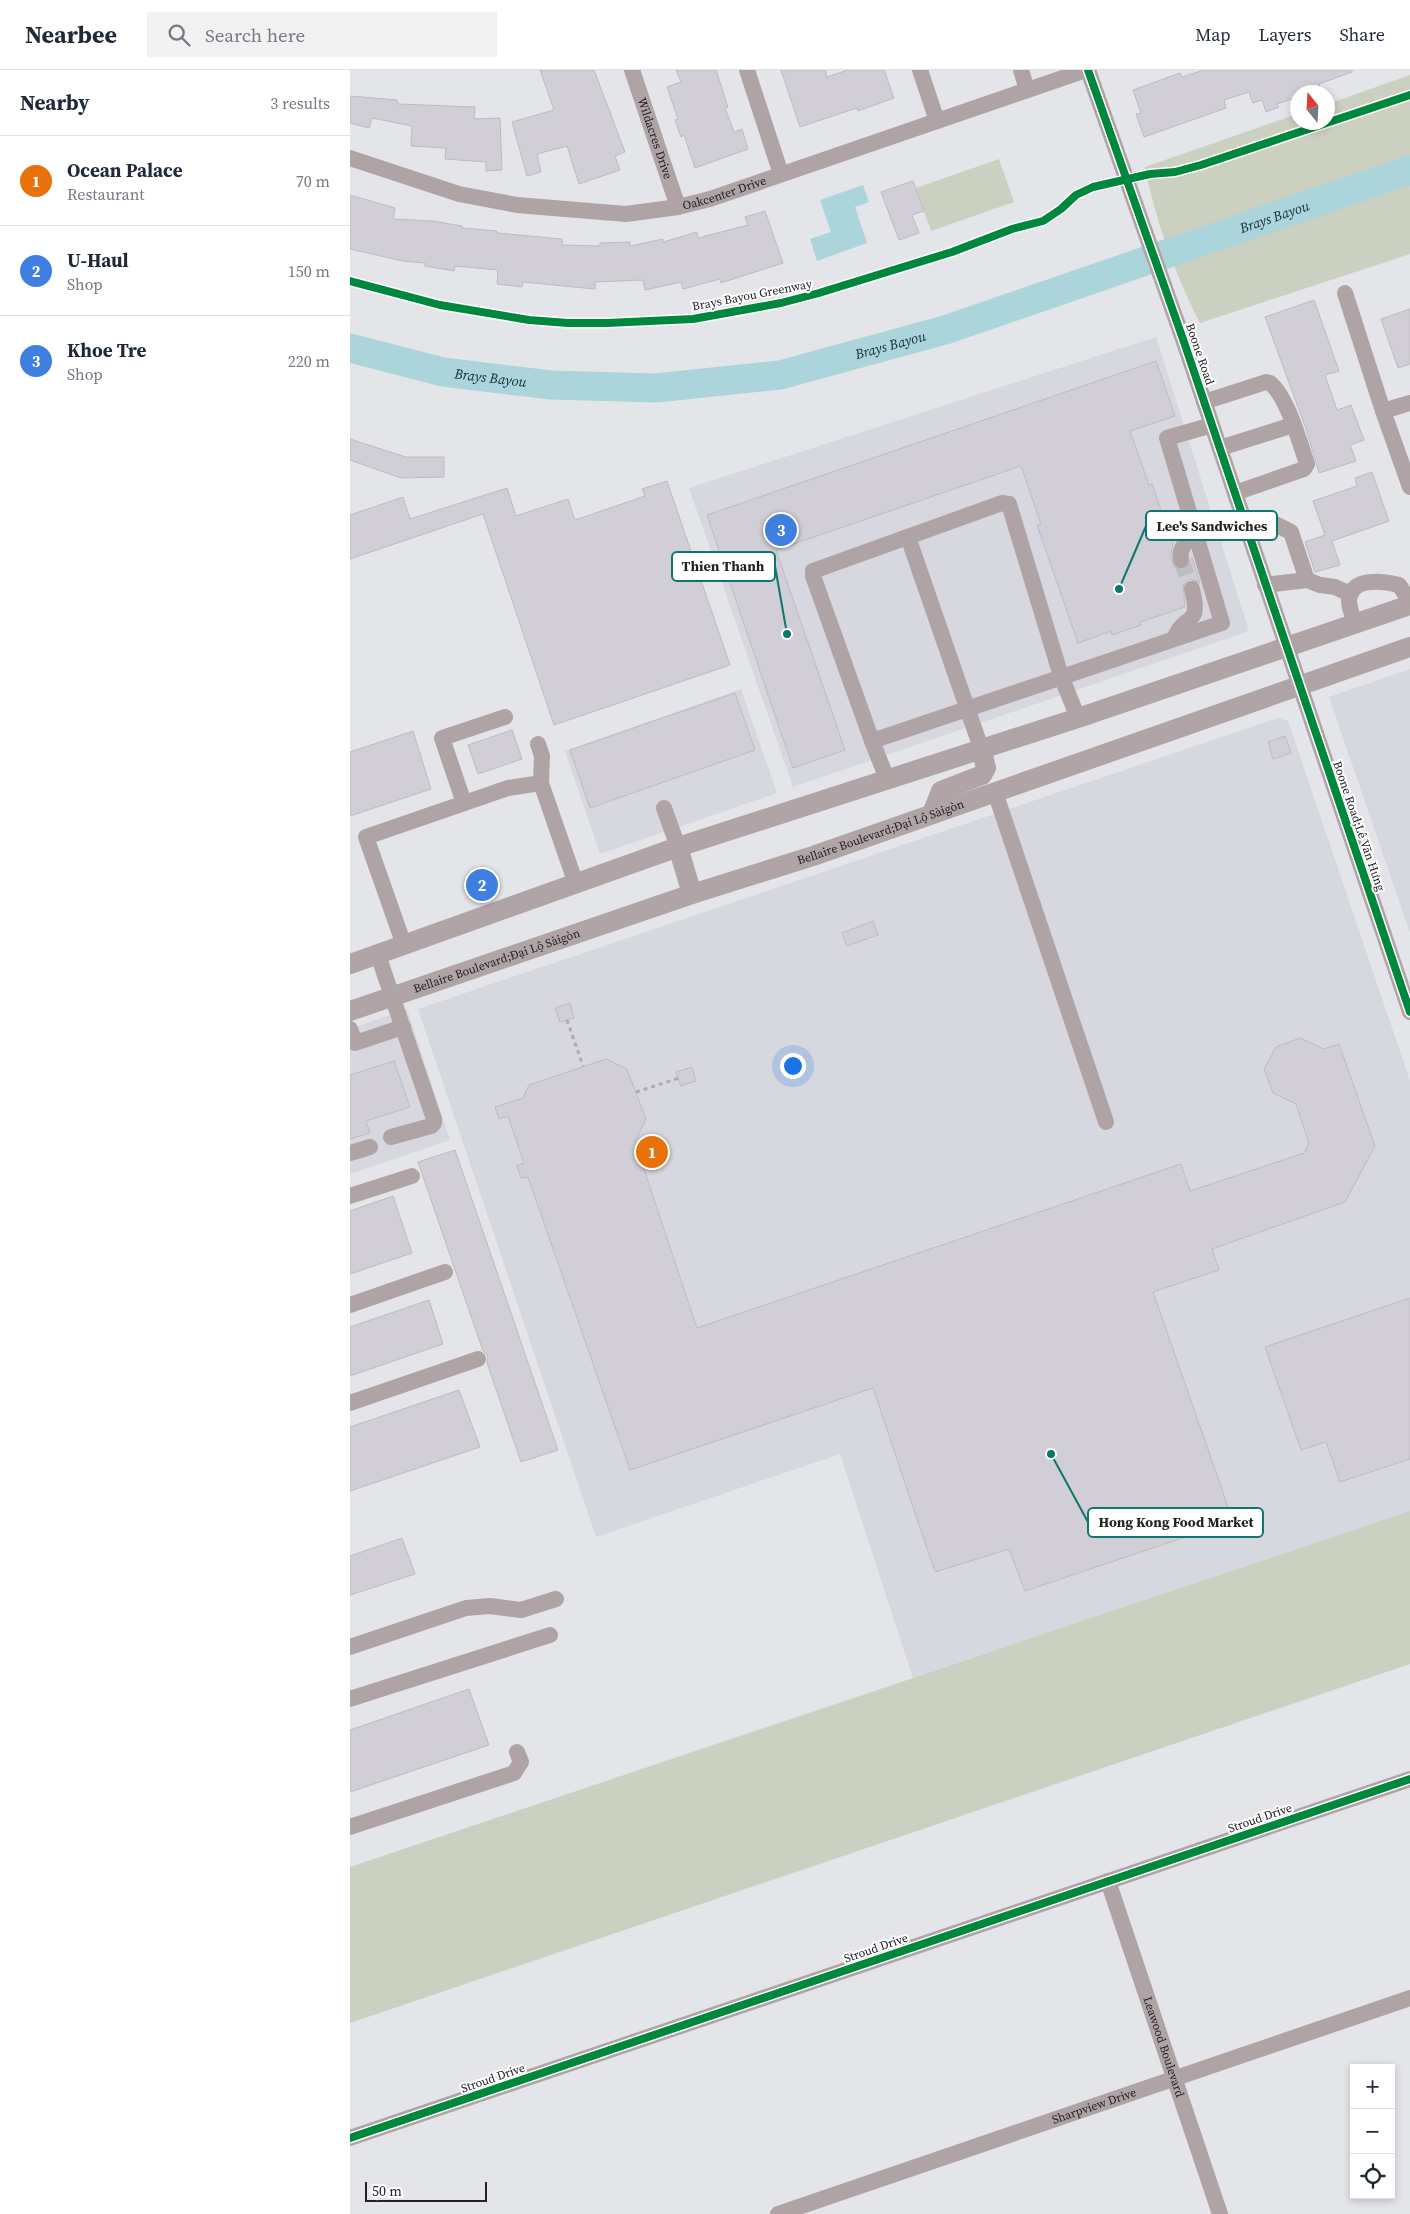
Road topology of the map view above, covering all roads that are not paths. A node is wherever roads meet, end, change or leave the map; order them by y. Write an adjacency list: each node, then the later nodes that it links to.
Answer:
1 (632, 70): 10 (street, Wildacres Drive)
2 (746, 70): 9 (street)
3 (920, 70): 7 (street)
4 (1021, 70): 6 (street)
5 (1087, 70): 6 (street, Oakcenter Drive); 12 (street, Boone Road)
6 (1028, 90): 7 (street, Oakcenter Drive)
7 (937, 121): 9 (street, Oakcenter Drive)
8 (350, 158): 10 (street, Oakcenter Drive)
9 (781, 174): 10 (street, Oakcenter Drive)
10 (678, 207)
11 (1345, 293): 14 (street)
12 (1204, 402): 15 (street, Boone Road); 16 (street)
13 (1410, 403): 14 (street)
14 (1382, 411): 18 (street)
15 (1212, 425): 17 (street, Boone Road); 21 (street)
16 (1294, 425): 17 (street); 19 (street)
17 (1220, 448): 19 (street, Boone Road)
18 (1410, 487)
19 (1235, 493): 20 (street, Boone Road)
20 (1246, 528): 24 (street); 25 (street, Boone Road)
21 (1196, 532): 23 (street); 31 (street)
22 (908, 537): 34 (street); 36 (street); 39 (street)
23 (1181, 560)
24 (1306, 580): 25 (street); 27 (street)
25 (1265, 585): 33 (street, Boone Road)
26 (1192, 589): 31 (street)
27 (1350, 594): 28 (street); 30 (street)
28 (1410, 600)
29 (1410, 606): 30 (main road)
30 (1355, 624): 33 (main road)
31 (1174, 639): 34 (street)
32 (1410, 647): 35 (main road, Bellaire Boulevard;Đại Lộ Sàigòn)
33 (1286, 648): 35 (street, Boone Road;Lê Văn Hưng); 38 (main road)
34 (1061, 676): 36 (street); 38 (street)
35 (1300, 685): 44 (main road, Bellaire Boulevard;Đại Lộ Sàigòn); 55 (street, Boone Road;Lê Văn Hưng)
36 (967, 708): 39 (street); 41 (street)
37 (504, 717): 45 (street)
38 (1078, 718): 41 (main road)
39 (872, 741): 42 (street)
40 (538, 744): 43 (street)
41 (981, 748): 42 (main road); 47 (main road)
42 (887, 779): 48 (main road)
43 (541, 783): 45 (street); 49 (street)
44 (995, 792): 47 (main road, Bellaire Boulevard;Đại Lộ Sàigòn); 59 (street)
45 (464, 803): 51 (street)
46 (664, 808): 48 (street)
47 (932, 814): 50 (main road, Bellaire Boulevard;Đại Lộ Sàigòn)
48 (678, 847): 49 (main road); 50 (main road)
49 (576, 884): 51 (main road)
50 (692, 894): 54 (main road, Bellaire Boulevard;Đại Lộ Sàigòn)
51 (404, 945): 52 (main road)
52 (378, 955): 53 (main road); 54 (street)
53 (350, 964)
54 (393, 997): 56 (main road, Bellaire Boulevard;Đại Lộ Sàigòn); 57 (street)
55 (1409, 1004)
56 (350, 1011)
57 (403, 1028): 58 (street); 60 (street)
58 (350, 1029)
59 (1106, 1122)
60 (391, 1137)
61 (370, 1147): 62 (street)
62 (350, 1153)
63 (412, 1176): 64 (street)
64 (350, 1196)
65 (445, 1272): 66 (street)
66 (350, 1305)
67 (478, 1359): 68 (street)
68 (350, 1402)
69 (556, 1599): 71 (street)
70 (550, 1635): 72 (street)
71 (350, 1647)
72 (350, 1699)
73 (518, 1752): 75 (street)
74 (1410, 1779): 76 (street, Stroud Drive)
75 (350, 1827)
76 (1108, 1881): 78 (street, Leawood Boulevard); 79 (street, Stroud Drive)
77 (1410, 1998): 78 (street, Sharpview Drive)
78 (1174, 2079): 80 (street, Sharpview Drive); 81 (street, Leawood Boulevard)
79 (350, 2138)
80 (778, 2214)
81 (1220, 2214)

